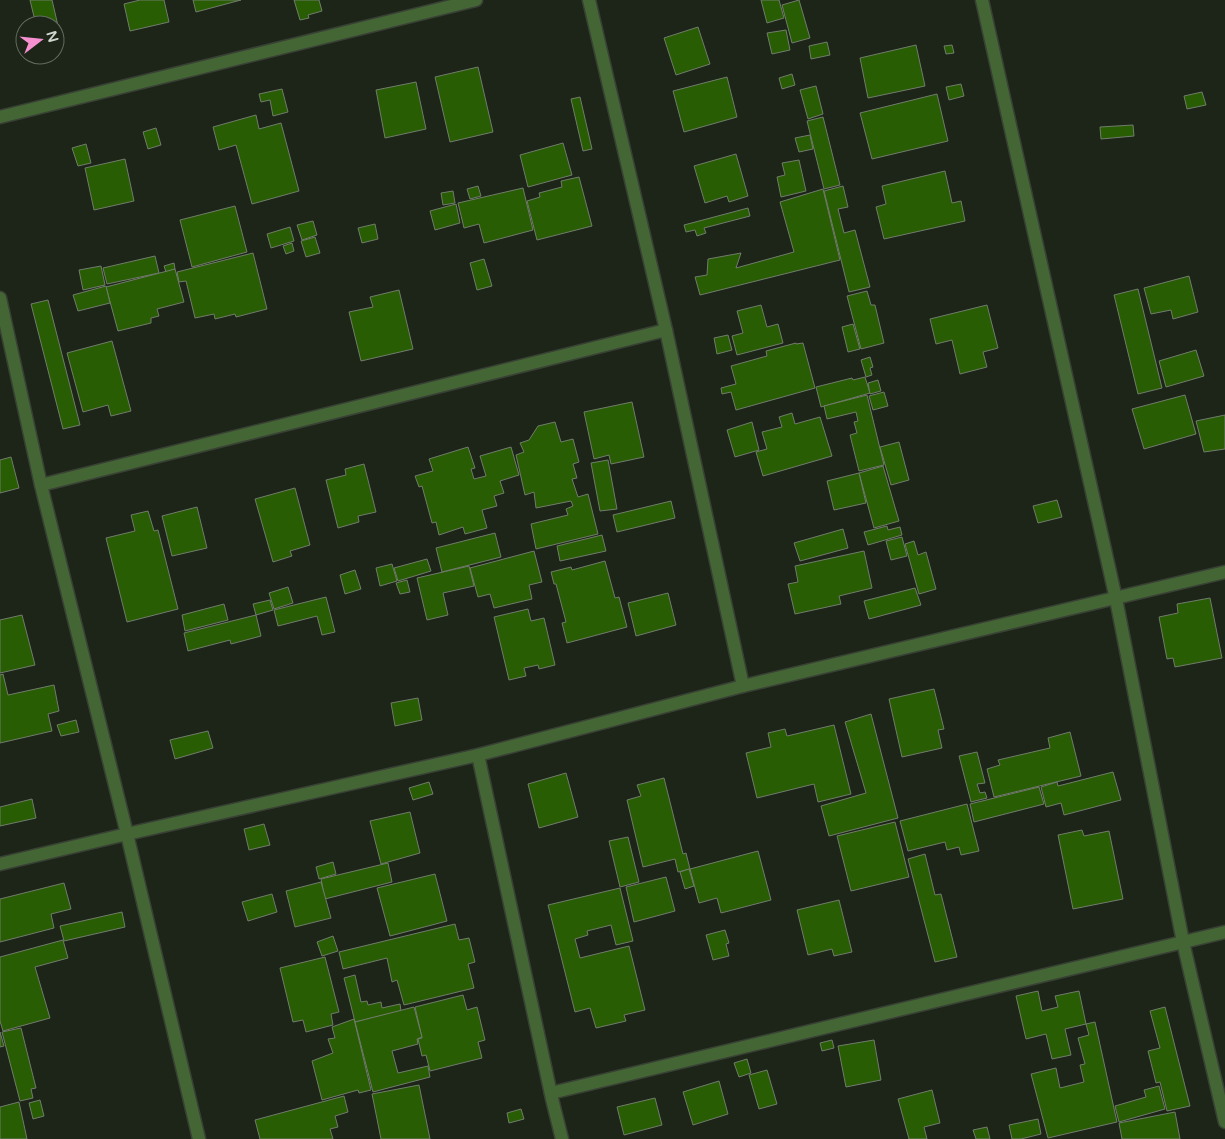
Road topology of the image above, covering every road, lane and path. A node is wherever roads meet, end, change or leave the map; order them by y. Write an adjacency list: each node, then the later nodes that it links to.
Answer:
1 (476, 0): 4 (street)
2 (589, 0): 6 (street)
3 (982, 0): 9 (street)
4 (0, 117)
5 (0, 298): 7 (street)
6 (666, 330): 7 (street); 10 (street)
7 (41, 485): 12 (street)
8 (1225, 572): 9 (street)
9 (1116, 599): 10 (street); 15 (street)
10 (743, 686): 11 (street)
11 (478, 754): 12 (street); 16 (street)
12 (127, 834): 13 (street); 18 (street)
13 (0, 864)
14 (1225, 932): 15 (street)
15 (1183, 942): 16 (street); 17 (street)
16 (550, 1093): 19 (street)
17 (1225, 1122)
18 (199, 1139)
19 (562, 1139)

